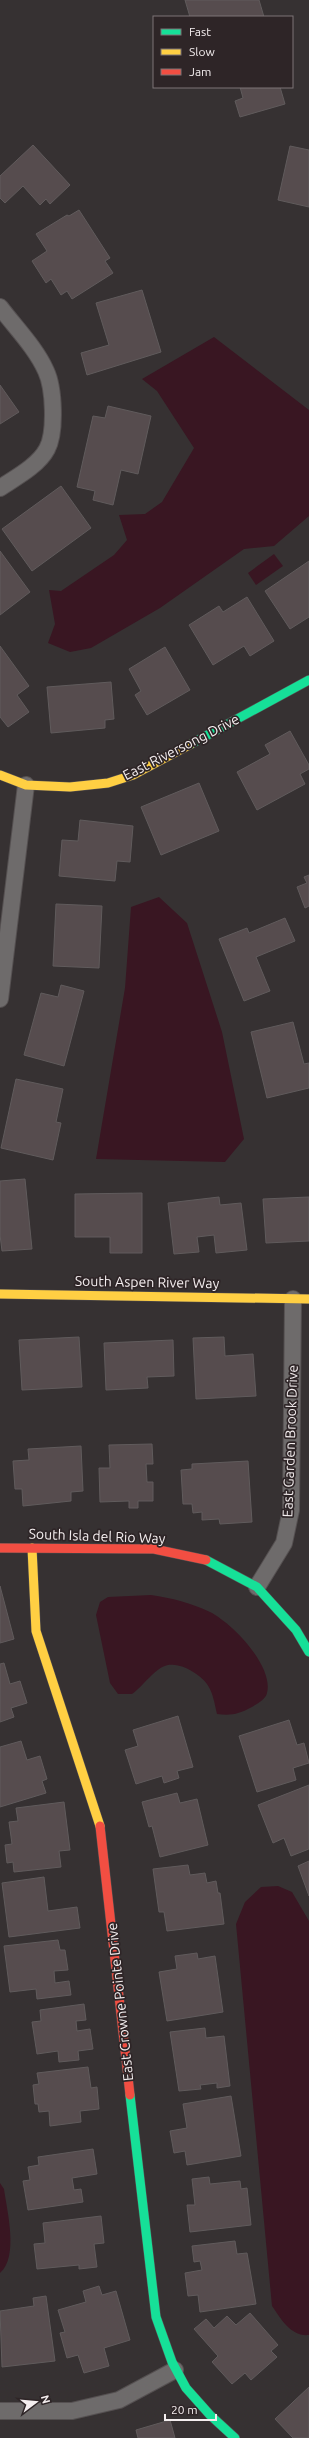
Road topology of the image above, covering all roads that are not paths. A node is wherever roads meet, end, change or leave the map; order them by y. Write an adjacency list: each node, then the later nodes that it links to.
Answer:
1 (0, 307): 2 (street)
2 (0, 488)
3 (309, 680): 5 (street, East Riversong Drive)
4 (0, 774): 5 (street, East Riversong Drive)
5 (26, 785): 6 (street)
6 (0, 1000)
7 (0, 1294): 8 (street, South Aspen River Way)
8 (301, 1299): 11 (street, East Garden Brook Drive)
9 (0, 1548): 10 (street, South Isla del Rio Way)
10 (32, 1548): 11 (street, South Isla del Rio Way); 13 (street, East Crowne Pointe Drive)
11 (257, 1587): 12 (street)
12 (309, 1652)
13 (175, 2370): 14 (street); 15 (street, East Crowne Pointe Drive)
14 (0, 2411)
15 (235, 2438)

